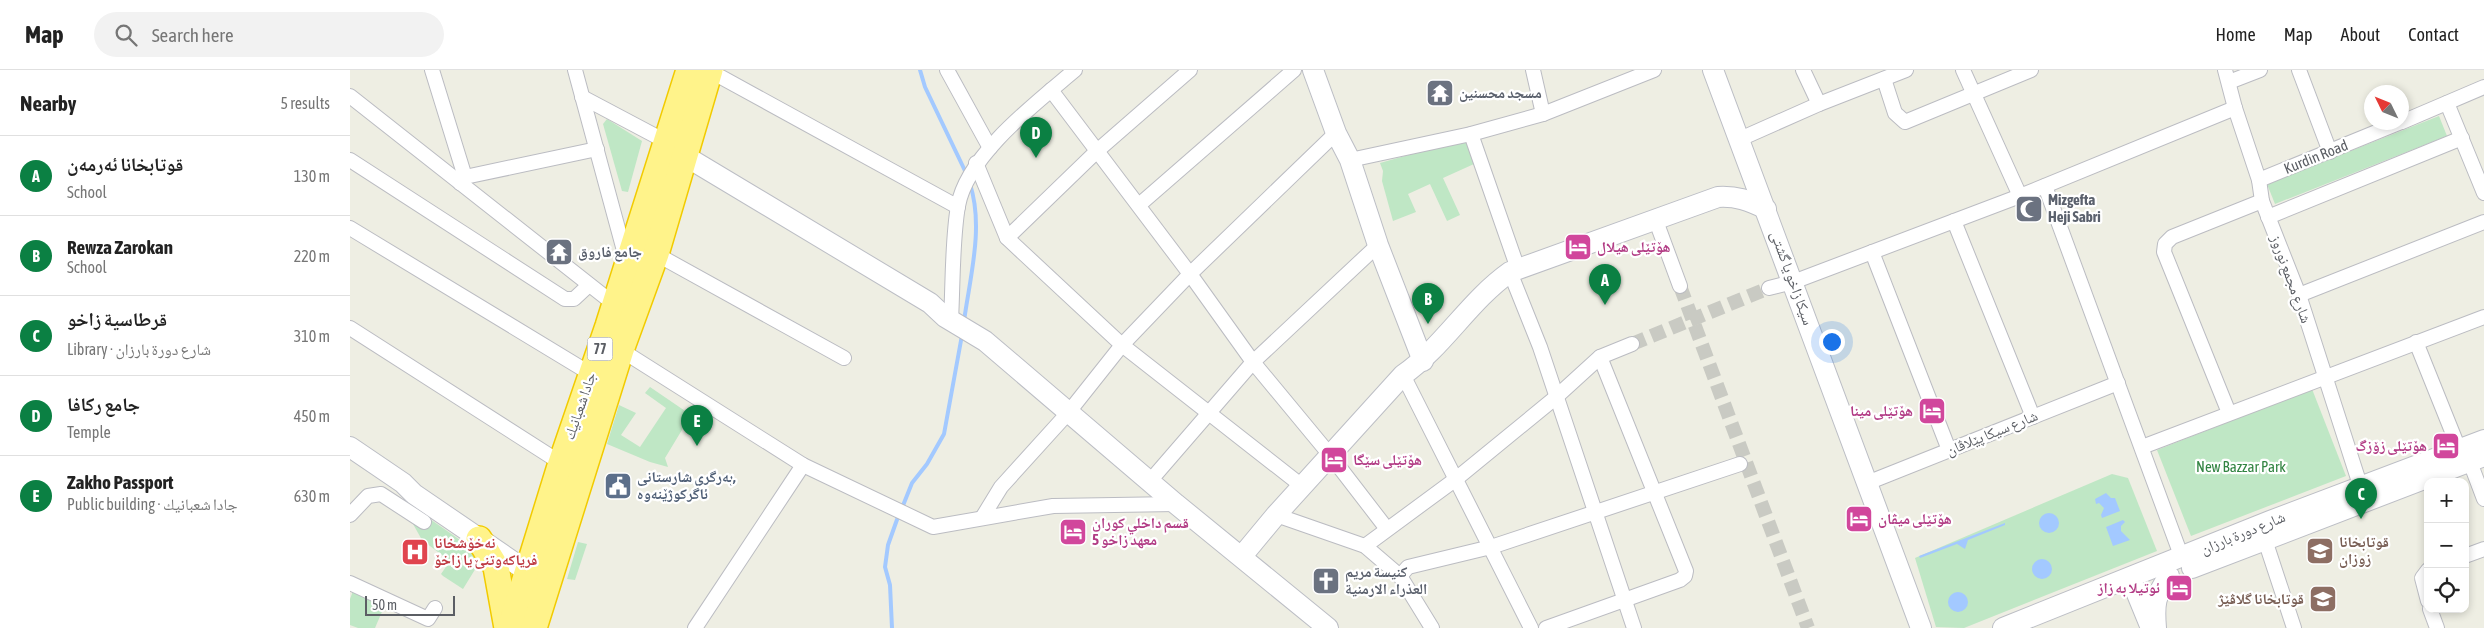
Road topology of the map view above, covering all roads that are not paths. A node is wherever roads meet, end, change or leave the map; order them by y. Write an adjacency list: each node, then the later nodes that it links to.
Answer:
1 (432, 70): 42 (street)
2 (575, 70): 23 (street)
3 (703, 70): 38 (highway, جادا شعبانيك / 77); 47 (street)
4 (1074, 70): 20 (street)
5 (1190, 70): 36 (street)
6 (1534, 70): 27 (street)
7 (1654, 70): 27 (street)
8 (1713, 70): 33 (main road, سیکا زاخو یا گشتى)
9 (1803, 70): 25 (street)
10 (1906, 70): 18 (street)
11 (1963, 70): 21 (street)
12 (2030, 70): 21 (street)
13 (2260, 70): 17 (street)
14 (2298, 70): 37 (street)
15 (1311, 71): 30 (main road); 49 (street)
16 (951, 72): 34 (street)
17 (2227, 76): 26 (street, شارع مجمع نوروز)
18 (1884, 79): 21 (street); 25 (street)
19 (2484, 87): 24 (street, Kurdin Road)
20 (1051, 90): 34 (street); 36 (street)
21 (1974, 93): 46 (street)
22 (350, 96): 42 (street)
23 (582, 96): 35 (street); 38 (street)
24 (2447, 103): 28 (street, Kurdin Road); 32 (street)
25 (1819, 104): 33 (street)
26 (2235, 108): 43 (street, شارع مجمع نوروز); 44 (street)
27 (1543, 114): 31 (street)
28 (2409, 119)
29 (2382, 130): 37 (street, Kurdin Road)
30 (1336, 133): 40 (main road); 62 (street)
31 (1471, 134): 40 (street); 61 (street)
32 (2462, 138): 45 (street); 51 (street)
33 (1740, 139): 50 (main road, سیکا زاخو یا گشتى)
34 (990, 148): 41 (street)
35 (597, 149): 42 (street); 60 (street)
36 (1097, 151): 49 (street); 56 (street)
37 (2330, 152): 43 (street, Kurdin Road)
38 (678, 155): 59 (highway, جادا شعبانيك / 77); 60 (highway, جادا شعبانيك / 77); 70 (main road)
39 (350, 160): 64 (street)
40 (1350, 160): 57 (main road)
41 (974, 166): 47 (street); 56 (street)
42 (462, 180): 64 (street)
43 (2259, 180): 48 (street, شارع مجمع نوروز)
44 (2045, 186): 46 (street); 83 (street)
45 (2484, 193)
46 (2020, 196): 53 (street)
47 (959, 202): 70 (street)
48 (2262, 202): 51 (street, شارع مجمع نوروز); 87 (street)
49 (1139, 205): 62 (street)
50 (1766, 209): 52 (main road); 63 (main road, سیکا زاخو یا گشتى)
51 (2268, 217): 67 (street, شارع مجمع نوروز)
52 (1656, 221): 61 (main road); 65 (street)
53 (1954, 221): 58 (street); 88 (street)
54 (2484, 222): 67 (street)
55 (352, 234): 80 (street)
56 (1007, 238): 74 (street)
57 (1378, 245): 78 (main road); 79 (street)
58 (1872, 252): 63 (street); 92 (street)
59 (656, 254): 75 (highway, جادا شعبانيك / 77); 77 (street)
60 (627, 261): 68 (highway, جادا شعبانيك / 77)
61 (1514, 271): 78 (main road); 84 (street)
62 (1190, 274): 74 (street); 79 (street)
63 (1793, 282): 66 (street); 101 (main road, سیکا زاخو یا گشتى)
64 (590, 285): 68 (street)
65 (1680, 286)
66 (1768, 288)
67 (2298, 295): 82 (street, شارع مجمع نوروز)
68 (614, 304): 80 (highway, جادا شعبانيك / 77)
69 (2484, 317): 72 (street)
70 (949, 319): 85 (main road)
71 (350, 328): 95 (street)
72 (2416, 342): 82 (street); 94 (street)
73 (1632, 344): 76 (street)
74 (1122, 345): 85 (street); 86 (street)
75 (621, 350): 97 (street); 113 (highway, جادا شعبانيك / 77)
76 (1600, 357): 84 (street); 104 (street)
77 (844, 358)
78 (1423, 361): 81 (main road)
79 (1252, 362): 86 (street); 93 (street)
80 (591, 374): 95 (highway, جادا شعبانيك / 77)
81 (1403, 374): 93 (main road); 98 (street)
82 (2323, 377): 87 (street); 103 (street, شارع مجمع نوروز)
83 (2118, 383): 88 (street, شارع سيكا پێلاڤان); 91 (street)
84 (1555, 398): 98 (street); 107 (street)
85 (1068, 413): 99 (main road); 110 (street)
86 (1209, 413): 99 (street); 102 (street)
87 (2228, 414): 91 (street)
88 (2033, 417): 92 (street, شارع سيكا پێلاڤان)
89 (2484, 440): 94 (main road, شارع دورة بارزان)
90 (350, 447): 100 (main road)
91 (2142, 447): 121 (street)
92 (1949, 450): 101 (street, شارع سيكا پێلاڤان)
93 (1330, 455): 102 (main road); 112 (street)
94 (2471, 456): 103 (main road, شارع دورة بارزان); 105 (street); 115 (main road, شارع دورة بارزان)
95 (561, 463): 113 (highway, جادا شعبانيك / 77)
96 (1740, 464): 104 (street)
97 (803, 465): 110 (street); 132 (street)
98 (1456, 479): 112 (street); 117 (street)
99 (1150, 481): 106 (main road)
100 (404, 483): 114 (main road); 122 (main road)
101 (1867, 483): 138 (main road, سیکا زاخو یا گشتى)
102 (1302, 486): 109 (main road)
103 (2361, 488): 121 (main road, شارع دورة بارزان)
104 (1654, 494): 107 (street); 127 (street)
105 (2484, 499)
106 (1176, 504): 110 (street); 120 (main road)
107 (1594, 513): 117 (street); 127 (street)
108 (350, 515): 111 (street)
109 (1276, 515): 116 (street); 120 (main road)
110 (982, 518)
111 (424, 522)
112 (1387, 529): 116 (street)
113 (551, 536): 122 (highway, جادا شعبانيك / 77); 122 (highway, جادا شعبانيك / 77)
114 (479, 539): 122 (main road); 130 (highway)
115 (2265, 540): 124 (main road, شارع دورة بارزان); 143 (street)
116 (1365, 546): 123 (street)
117 (1491, 547): 123 (street); 135 (street)
118 (2484, 549): 119 (street)
119 (2469, 555)
120 (1242, 556): 133 (main road)
121 (2182, 558): 139 (main road, شارع دورة بارزان)
122 (533, 567): 130 (highway, جادا شعبانيك / 77); 131 (highway, جادا شعبانيك / 77)
123 (1400, 576): 134 (street)
124 (2169, 576): 126 (main road, شارع دورة بارزان); 142 (main road)
125 (350, 583): 128 (street)
126 (2135, 589): 140 (main road, شارع دورة بارزان); 141 (main road)
127 (1624, 601): 136 (street); 137 (street)
128 (436, 608)
129 (2431, 613): 144 (street)
130 (508, 628)
131 (534, 628)
132 (695, 628)
133 (1328, 628)
134 (1432, 628)
135 (1531, 628)
136 (1546, 628)
137 (1634, 628)
138 (1921, 628)
139 (2003, 628)
140 (2040, 628)
141 (2150, 628)
142 (2156, 628)
143 (2294, 628)
144 (2436, 628)

